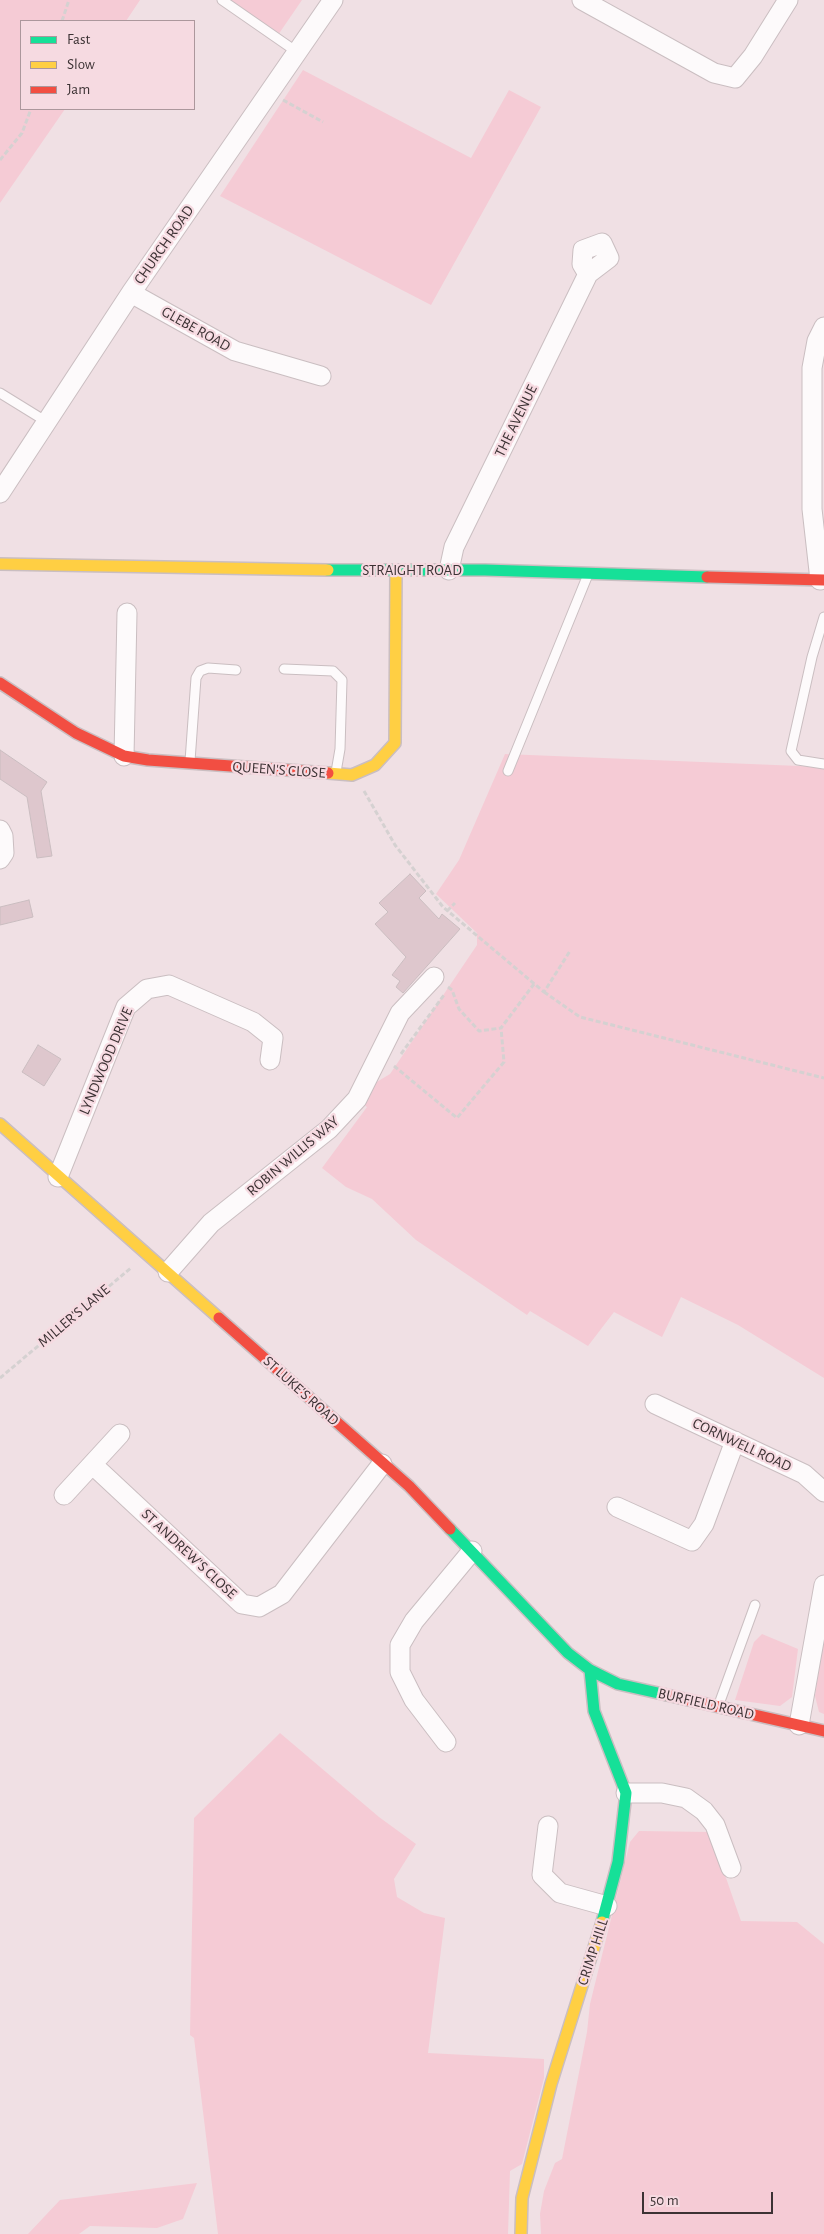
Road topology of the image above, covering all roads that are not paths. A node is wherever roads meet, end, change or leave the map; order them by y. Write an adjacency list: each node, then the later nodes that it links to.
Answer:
1 (222, 0): 5 (lane)
2 (333, 0): 5 (street, CHURCH ROAD)
3 (582, 0): 4 (street)
4 (788, 0)
5 (297, 52): 7 (street, CHURCH ROAD)
6 (588, 274): 15 (street, THE AVENUE)
7 (131, 293): 9 (street, GLEBE ROAD); 11 (street, CHURCH ROAD)
8 (824, 327): 13 (street)
9 (321, 376)
10 (0, 394): 11 (lane)
11 (46, 422): 12 (street, CHURCH ROAD)
12 (0, 493)
13 (821, 546): 18 (street)
14 (0, 564): 16 (main road, STRAIGHT ROAD)
15 (450, 570): 16 (main road, STRAIGHT ROAD); 17 (main road, STRAIGHT ROAD)
16 (396, 571): 28 (main road, QUEEN'S CLOSE)
17 (588, 575): 18 (main road, STRAIGHT ROAD); 27 (lane)
18 (822, 580)
19 (127, 613): 24 (street)
20 (824, 617): 26 (lane)
21 (284, 669): 28 (lane)
22 (236, 670): 25 (lane)
23 (0, 683): 24 (main road, QUEEN'S CLOSE)
24 (124, 756): 25 (main road, QUEEN'S CLOSE)
25 (189, 763): 28 (main road, QUEEN'S CLOSE)
26 (824, 764)
27 (508, 771)
28 (336, 774)
29 (0, 830): 30 (street)
30 (0, 859)
31 (441, 982): 35 (street, ROBIN WILLIS WAY)
32 (270, 1060): 34 (street, LYNDWOOD DRIVE)
33 (0, 1124): 34 (main road, ST LUKE'S ROAD)
34 (58, 1177): 35 (main road, ST LUKE'S ROAD)
35 (168, 1272): 39 (main road, ST LUKE'S ROAD)
36 (655, 1404): 38 (street, CORNWELL ROAD)
37 (120, 1434): 40 (street)
38 (735, 1442): 41 (street, CORNWELL ROAD); 43 (street)
39 (382, 1464): 40 (street, ST ANDREW'S CLOSE); 44 (main road, ST LUKE'S ROAD)
40 (93, 1465): 42 (street)
41 (824, 1492)
42 (64, 1495)
43 (617, 1507)
44 (472, 1551): 47 (main road, ST LUKE'S ROAD); 51 (street)
45 (824, 1586): 49 (street)
46 (755, 1605): 48 (lane)
47 (590, 1670): 48 (main road, BURFIELD ROAD); 52 (main road, CRIMP HILL)
48 (718, 1707): 49 (main road, BURFIELD ROAD)
49 (799, 1726): 50 (main road, BURFIELD ROAD)
50 (824, 1731)
51 (446, 1742)
52 (626, 1793): 54 (street); 55 (main road, CRIMP HILL)
53 (548, 1826): 55 (street)
54 (731, 1868)
55 (607, 1906): 56 (main road, CRIMP HILL)
56 (521, 2234)

